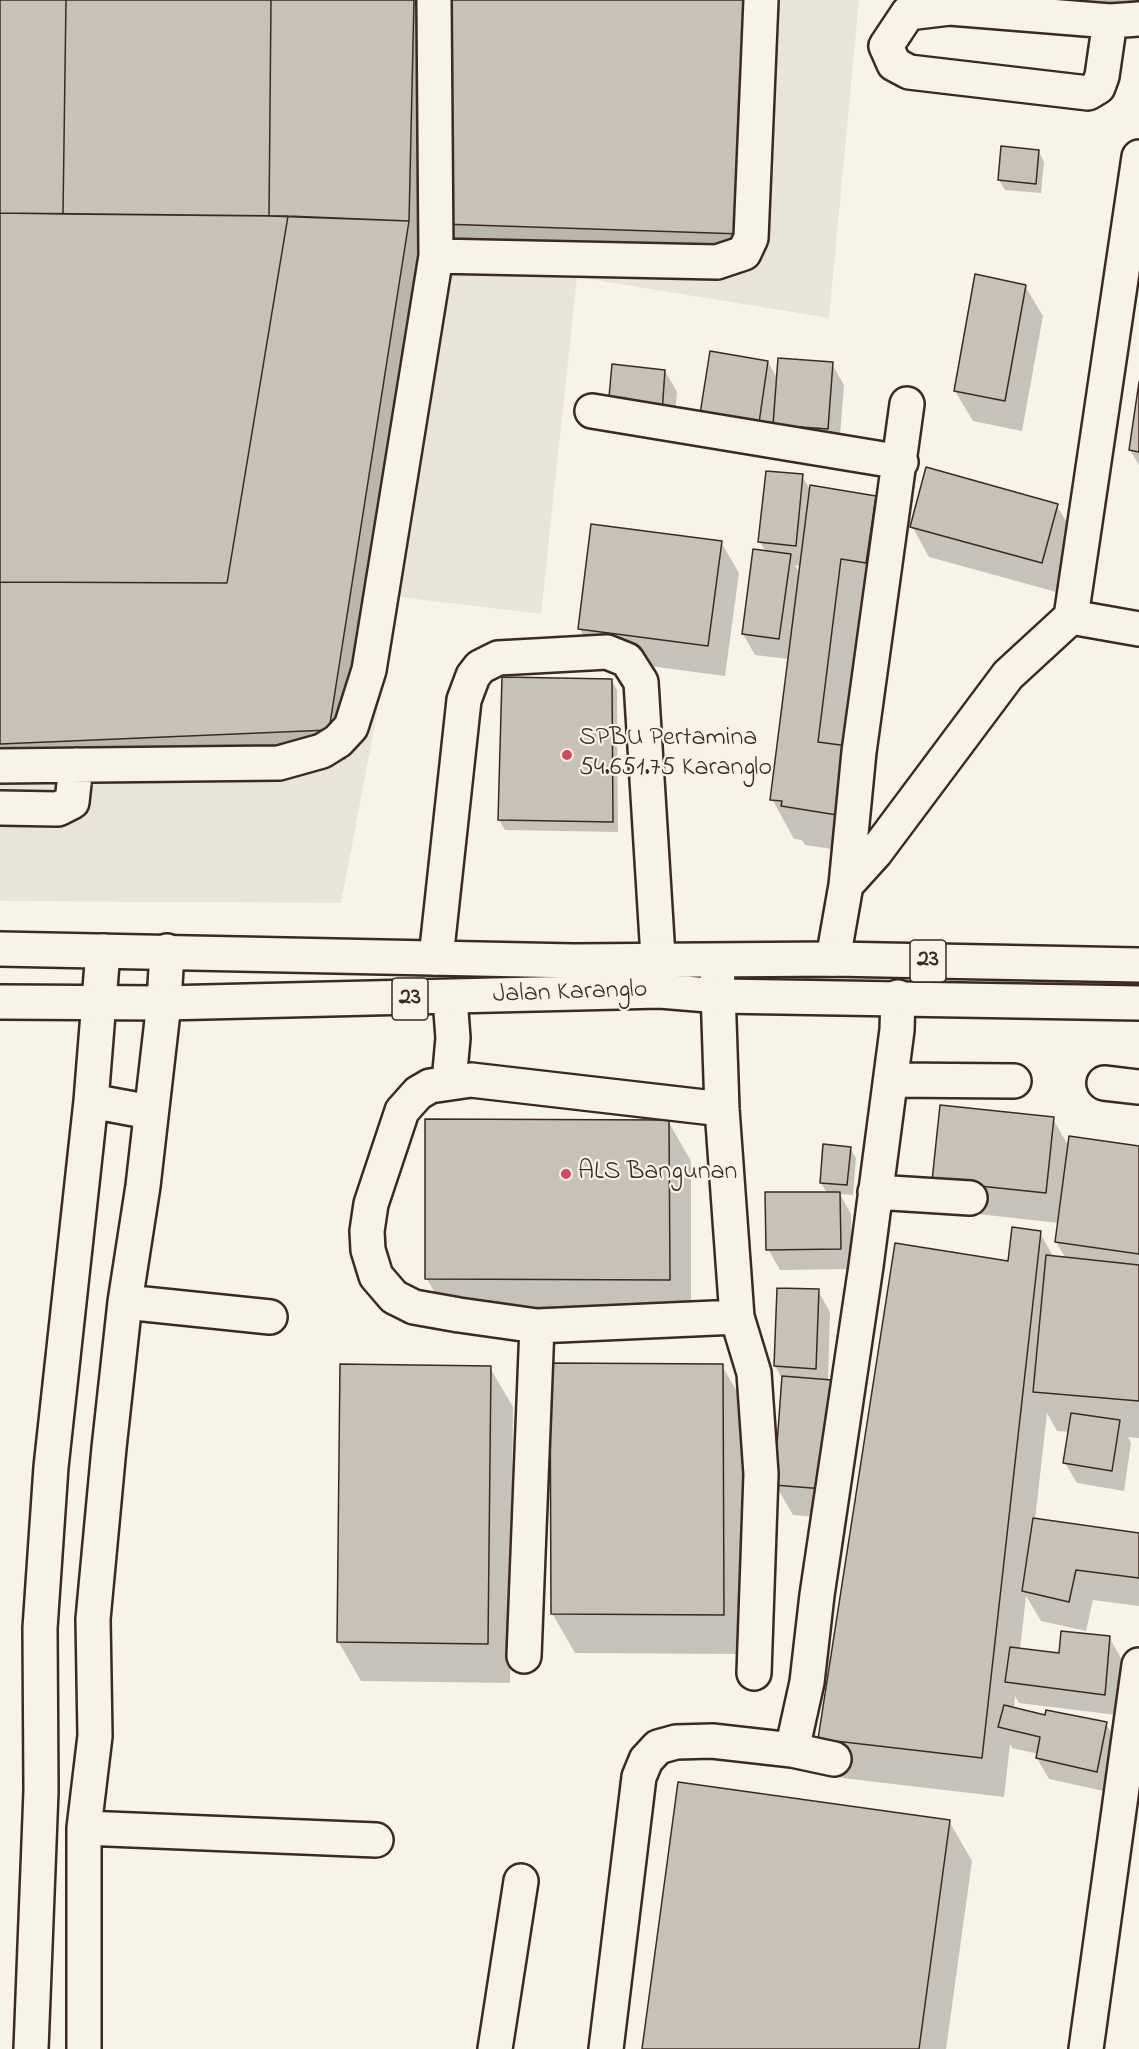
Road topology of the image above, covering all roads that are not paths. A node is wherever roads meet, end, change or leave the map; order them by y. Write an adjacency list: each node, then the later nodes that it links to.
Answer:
1 (434, 0): 5 (main road)
2 (761, 0): 5 (main road)
3 (1125, 20): 3 (main road)
4 (1138, 172): 9 (main road)
5 (436, 256): 11 (main road)
6 (908, 404): 8 (main road)
7 (592, 411): 8 (main road)
8 (901, 462): 14 (main road)
9 (1071, 617): 10 (main road); 14 (main road)
10 (1139, 629)
11 (76, 765): 12 (main road); 13 (main road)
12 (0, 766)
13 (0, 808)
14 (846, 885): 19 (main road)
15 (0, 949): 16 (main road, Jalan Karanglo / 23)
16 (103, 951): 17 (main road, Jalan Karanglo / 23); 27 (main road)
17 (167, 951): 18 (main road, Jalan Karanglo / 23); 28 (main road)
18 (436, 958): 22 (main road, Jalan Karanglo / 23); 22 (main road)
19 (833, 959): 20 (main road, Jalan Karanglo / 23); 21 (main road, Jalan Karanglo / 23)
20 (717, 961): 22 (main road, Jalan Karanglo / 23); 23 (main road)
21 (1139, 965)
22 (660, 976): 23 (main road, Jalan Karanglo / 23); 24 (main road, Jalan Karanglo / 23)
23 (720, 996): 25 (main road, Jalan Karanglo / 23); 36 (main road)
24 (450, 998): 28 (main road, Jalan Karanglo / 23); 32 (main road)
25 (898, 998): 29 (main road, Jalan Karanglo / 23); 30 (main road)
26 (0, 1002): 27 (main road, Jalan Karanglo / 23)
27 (99, 1002): 28 (main road, Jalan Karanglo / 23); 35 (main road)
28 (164, 1003): 37 (main road)
29 (1139, 1003)
30 (891, 1080): 31 (main road); 38 (main road)
31 (1014, 1081)
32 (450, 1082): 36 (main road); 43 (main road)
33 (1104, 1083): 34 (main road)
34 (1139, 1087)
35 (91, 1101): 37 (main road); 52 (main road)
36 (722, 1109): 42 (main road)
37 (150, 1112): 40 (main road)
38 (875, 1192): 39 (main road); 47 (main road)
39 (970, 1198)
40 (126, 1302): 41 (main road); 49 (main road)
41 (270, 1317)
42 (737, 1317): 43 (main road); 46 (main road)
43 (537, 1326): 44 (main road)
44 (524, 1656)
45 (1139, 1665): 56 (main road)
46 (754, 1673)
47 (792, 1750): 48 (main road); 55 (main road)
48 (834, 1759)
49 (84, 1828): 50 (main road); 53 (main road)
50 (376, 1840)
51 (521, 1881): 54 (main road)
52 (31, 2049)
53 (84, 2049)
54 (495, 2049)
55 (606, 2049)
56 (1086, 2049)

